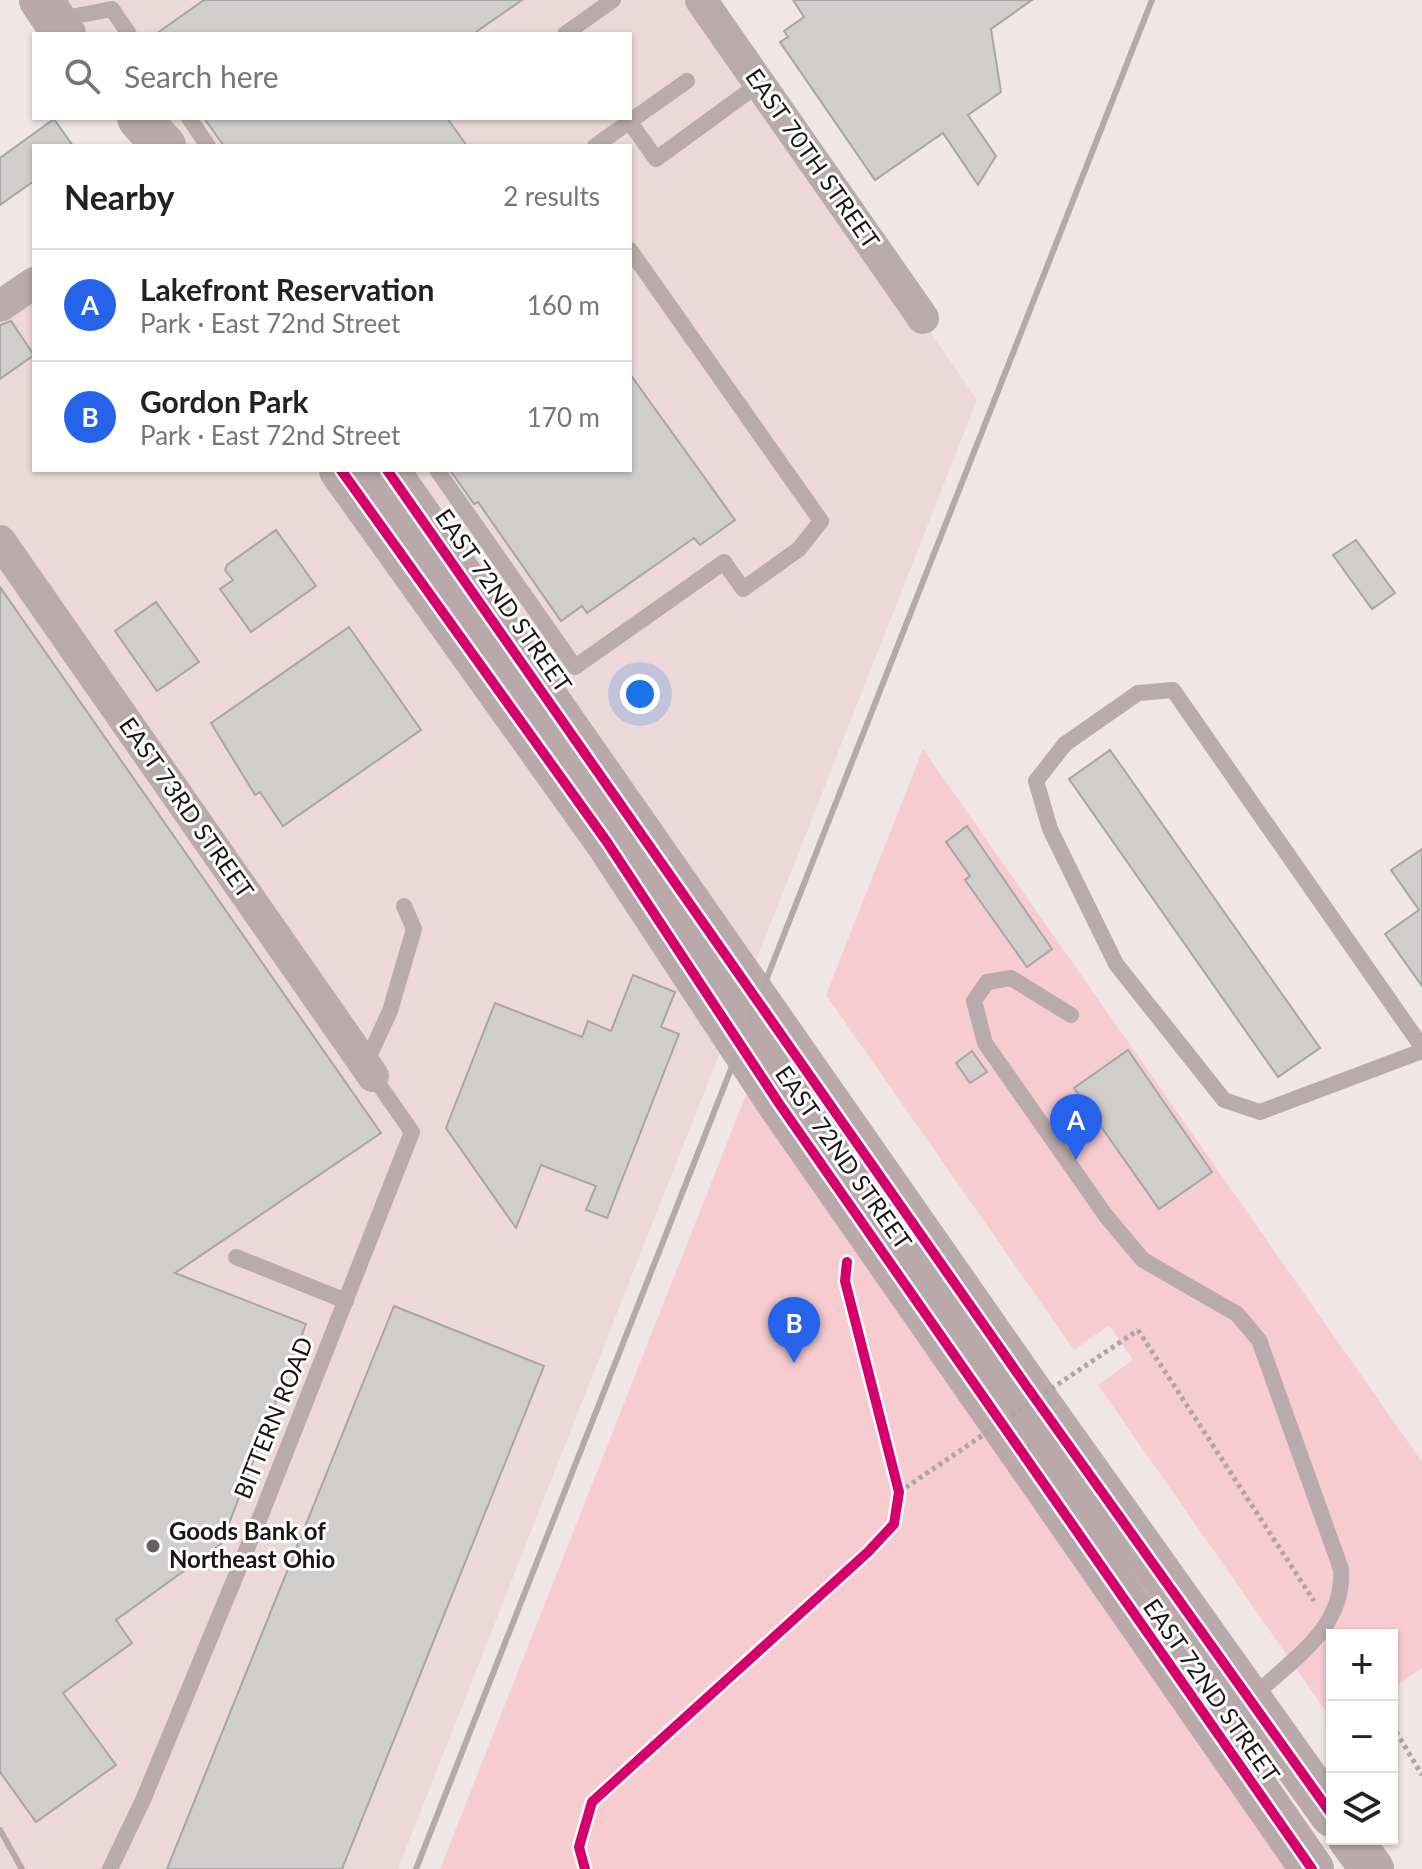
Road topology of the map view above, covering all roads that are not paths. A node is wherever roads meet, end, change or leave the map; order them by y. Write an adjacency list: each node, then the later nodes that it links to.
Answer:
1 (613, 0): 5 (lane)
2 (701, 0): 7 (street, EAST 70TH STREET)
3 (53, 18): 4 (lane)
4 (128, 32)
5 (568, 32)
6 (687, 81): 8 (lane)
7 (759, 84): 12 (lane); 20 (street, EAST 70TH STREET)
8 (632, 119)
9 (109, 120): 13 (main road)
10 (141, 120): 14 (main road)
11 (190, 120): 15 (lane)
12 (629, 121): 16 (lane)
13 (121, 144)
14 (162, 144)
15 (207, 144)
16 (598, 144)
17 (632, 253): 23 (lane)
18 (32, 284): 19 (street)
19 (0, 306)
20 (923, 318)
21 (342, 472): 32 (main road, EAST 72ND STREET)
22 (388, 472): 31 (main road, EAST 72ND STREET)
23 (438, 472)
24 (0, 541): 28 (street, EAST 73RD STREET)
25 (404, 906): 28 (lane)
26 (1071, 1015): 31 (lane)
27 (1422, 1049): 27 (lane)
28 (369, 1070): 30 (lane, BITTERN ROAD)
29 (236, 1257): 30 (lane)
30 (346, 1301): 35 (lane, BITTERN ROAD)
31 (1249, 1701): 32 (main road); 33 (main road, EAST 72ND STREET)
32 (1210, 1725): 36 (main road, EAST 72ND STREET)
33 (1326, 1807)
34 (1354, 1845): 37 (main road)
35 (110, 1869)
36 (1312, 1869)
37 (1372, 1869)

